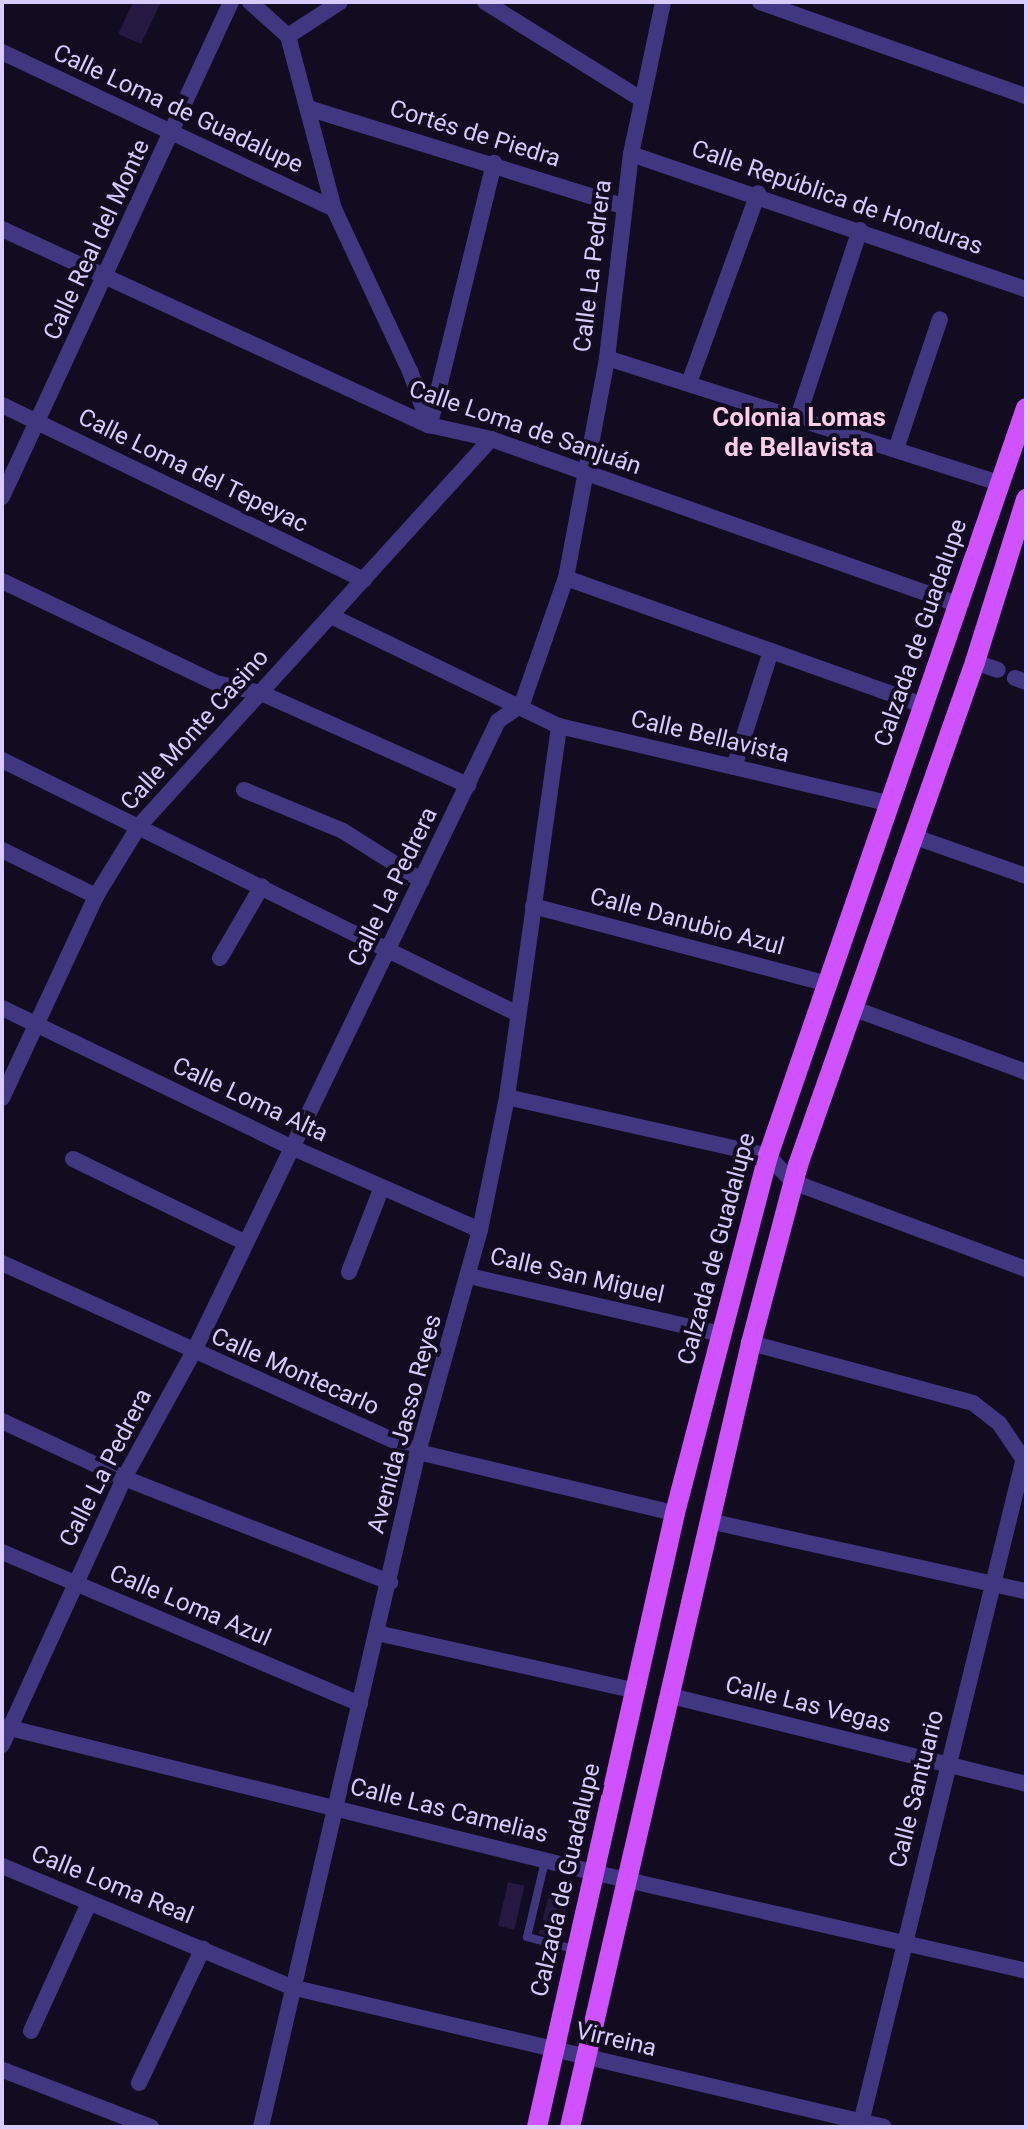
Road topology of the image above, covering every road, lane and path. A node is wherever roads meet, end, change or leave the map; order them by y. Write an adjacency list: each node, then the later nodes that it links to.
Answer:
1 (231, 2): 12 (street, Calle Real del Monte)
2 (250, 2): 7 (street)
3 (340, 2): 7 (street)
4 (485, 2): 10 (street)
5 (663, 2): 10 (street, Calle La Pedrera)
6 (760, 2): 9 (street)
7 (288, 36): 11 (street)
8 (2, 52): 12 (street, Calle Loma de Guadalupe)
9 (1026, 96)
10 (641, 99): 13 (street, Calle La Pedrera)
11 (311, 109): 14 (street, Cortés de Piedra); 17 (street)
12 (173, 135): 17 (street, Calle Loma de Guadalupe); 20 (street, Calle Real del Monte)
13 (631, 154): 15 (street, Calle República de Honduras); 16 (street, Calle La Pedrera)
14 (494, 163): 16 (street, Cortés de Piedra); 29 (street)
15 (758, 193): 19 (street, Calle República de Honduras); 24 (street)
16 (623, 206): 23 (street, Calle La Pedrera)
17 (334, 209): 29 (street)
18 (2, 229): 20 (street, Calle Loma de Sanjuán)
19 (860, 230): 21 (street, Calle República de Honduras); 27 (street)
20 (104, 278): 28 (street, Calle Real del Monte); 29 (street, Calle Loma de Sanjuán)
21 (1026, 289)
22 (940, 319): 31 (street)
23 (607, 358): 24 (street); 32 (street, Calle La Pedrera)
24 (689, 383): 27 (street)
25 (2, 405): 28 (street, Calle Loma del Tepeyac)
26 (1026, 408): 33 (main road, Calzada de Guadalupe)
27 (798, 417): 31 (street)
28 (38, 423): 34 (street, Calle Real del Monte); 37 (street, Calle Loma del Tepeyac)
29 (429, 425): 30 (street, Calle Loma de Sanjuán)
30 (491, 439): 32 (street, Calle Loma de Sanjuán); 37 (street, Calle Monte Casino)
31 (896, 449): 33 (street)
32 (585, 472): 36 (street, Calle La Pedrera); 39 (street, Calle Loma de Sanjuán)
33 (999, 483): 39 (main road, Calzada de Guadalupe)
34 (2, 497)
35 (1026, 499): 42 (main road)
36 (566, 578): 41 (street); 45 (street, Calle La Pedrera)
37 (364, 580): 40 (street, Calle Monte Casino)
38 (2, 581): 44 (street)
39 (957, 604): 46 (main road, Calzada de Guadalupe)
40 (331, 616): 44 (street, Calle Monte Casino); 45 (street)
41 (771, 651): 46 (street); 49 (street)
42 (975, 662): 43 (street); 54 (main road)
43 (998, 670)
44 (261, 693): 50 (street); 53 (street, Calle Monte Casino)
45 (522, 704): 47 (street, Calle Bellavista); 50 (street, Calle La Pedrera)
46 (923, 705): 52 (main road, Calzada de Guadalupe)
47 (559, 726): 49 (street, Calle Bellavista); 60 (street, Avenida Jasso Reyes)
48 (2, 760): 53 (street)
49 (734, 767): 52 (street, Calle Bellavista)
50 (468, 785): 57 (street, Calle La Pedrera)
51 (244, 790): 57 (street)
52 (891, 804): 63 (main road, Calzada de Guadalupe)
53 (139, 826): 58 (street); 59 (street, Calle Monte Casino)
54 (912, 836): 56 (street); 65 (main road)
55 (2, 850): 59 (street)
56 (1026, 876)
57 (422, 881): 61 (street, Calle La Pedrera)
58 (262, 886): 61 (street); 62 (street)
59 (96, 896): 67 (street, Calle Monte Casino)
60 (533, 906): 63 (street, Calle Danubio Azul); 66 (street, Avenida Jasso Reyes)
61 (391, 948): 66 (street); 71 (street, Calle La Pedrera)
62 (220, 958)
63 (828, 984): 72 (main road, Calzada de Guadalupe)
64 (2, 1008): 67 (street, Calle Loma Alta)
65 (852, 1008): 68 (street); 74 (main road)
66 (518, 1014): 69 (street, Avenida Jasso Reyes)
67 (38, 1025): 70 (street, Calle Monte Casino); 71 (street, Calle Loma Alta)
68 (1026, 1072)
69 (507, 1097): 72 (street); 76 (street, Avenida Jasso Reyes)
70 (2, 1098)
71 (291, 1147): 75 (street, Calle Loma Alta); 77 (street, Calle La Pedrera)
72 (768, 1156): 74 (street); 82 (main road, Calzada de Guadalupe)
73 (73, 1159): 77 (street)
74 (793, 1182): 79 (street); 83 (main road)
75 (382, 1187): 76 (street, Calle Loma Alta); 80 (street)
76 (480, 1230): 81 (street, Avenida Jasso Reyes)
77 (244, 1242): 84 (street, Calle La Pedrera)
78 (2, 1263): 84 (street, Calle Montecarlo)
79 (1026, 1269)
80 (349, 1272)
81 (469, 1276): 82 (street, Calle San Miguel); 86 (street, Avenida Jasso Reyes)
82 (720, 1334): 89 (main road, Calzada de Guadalupe)
83 (751, 1343): 87 (street); 90 (main road)
84 (193, 1353): 86 (street, Calle Montecarlo); 88 (street, Calle La Pedrera)
85 (2, 1421): 88 (street)
86 (418, 1452): 89 (street, Calle Montecarlo); 92 (street, Avenida Jasso Reyes)
87 (1024, 1463): 93 (street, Calle Santuario)
88 (124, 1478): 92 (street); 94 (street, Calle La Pedrera)
89 (675, 1513): 97 (main road, Calzada de Guadalupe)
90 (709, 1521): 93 (street); 98 (main road)
91 (2, 1552): 94 (street, Calle Loma Azul)
92 (390, 1582): 96 (street, Avenida Jasso Reyes)
93 (992, 1582): 95 (street); 102 (street, Calle Santuario)
94 (75, 1583): 99 (street, Calle Loma Azul); 100 (street, Calle La Pedrera)
95 (1026, 1591)
96 (377, 1633): 97 (street); 99 (street, Avenida Jasso Reyes)
97 (636, 1691): 107 (main road, Calzada de Guadalupe)
98 (671, 1696): 102 (street, Calle Las Vegas); 108 (main road)
99 (360, 1704): 104 (street, Avenida Jasso Reyes)
100 (6, 1728): 101 (street, Calle La Pedrera); 104 (street, Calle Las Camelias)
101 (2, 1745)
102 (947, 1765): 103 (street, Calle Las Vegas); 110 (street, Calle Santuario)
103 (1026, 1784)
104 (335, 1806): 105 (street, Calle Las Camelias); 114 (street, Avenida Jasso Reyes)
105 (546, 1860): 107 (street, Calle Las Camelias); 112 (lane)
106 (2, 1866): 109 (street, Calle Loma Real)
107 (596, 1873): 108 (street, Calle Las Camelias); 112 (main road, Calzada de Guadalupe)
108 (627, 1880): 110 (street, Calle Las Camelias); 117 (main road)
109 (89, 1903): 111 (street, Calle Loma Real); 115 (street)
110 (905, 1943): 113 (street, Calle Las Camelias); 120 (street, Calle Santuario)
111 (203, 1948): 114 (street, Calle Loma Real); 119 (street, Calle Loma Real)
112 (577, 1950): 116 (main road, Calzada de Guadalupe)
113 (1026, 1971)
114 (291, 1987): 116 (street, Virreina); 122 (street, Avenida Jasso Reyes)
115 (31, 2031)
116 (552, 2051): 117 (street, Virreina); 123 (main road, Calzada de Guadalupe)
117 (584, 2057): 120 (street, Virreina); 124 (main road)
118 (3, 2070): 121 (street)
119 (139, 2083)
120 (861, 2124): 125 (street, Virreina)
121 (151, 2127)
122 (261, 2127)
123 (537, 2127)
124 (570, 2127)
125 (884, 2127)

